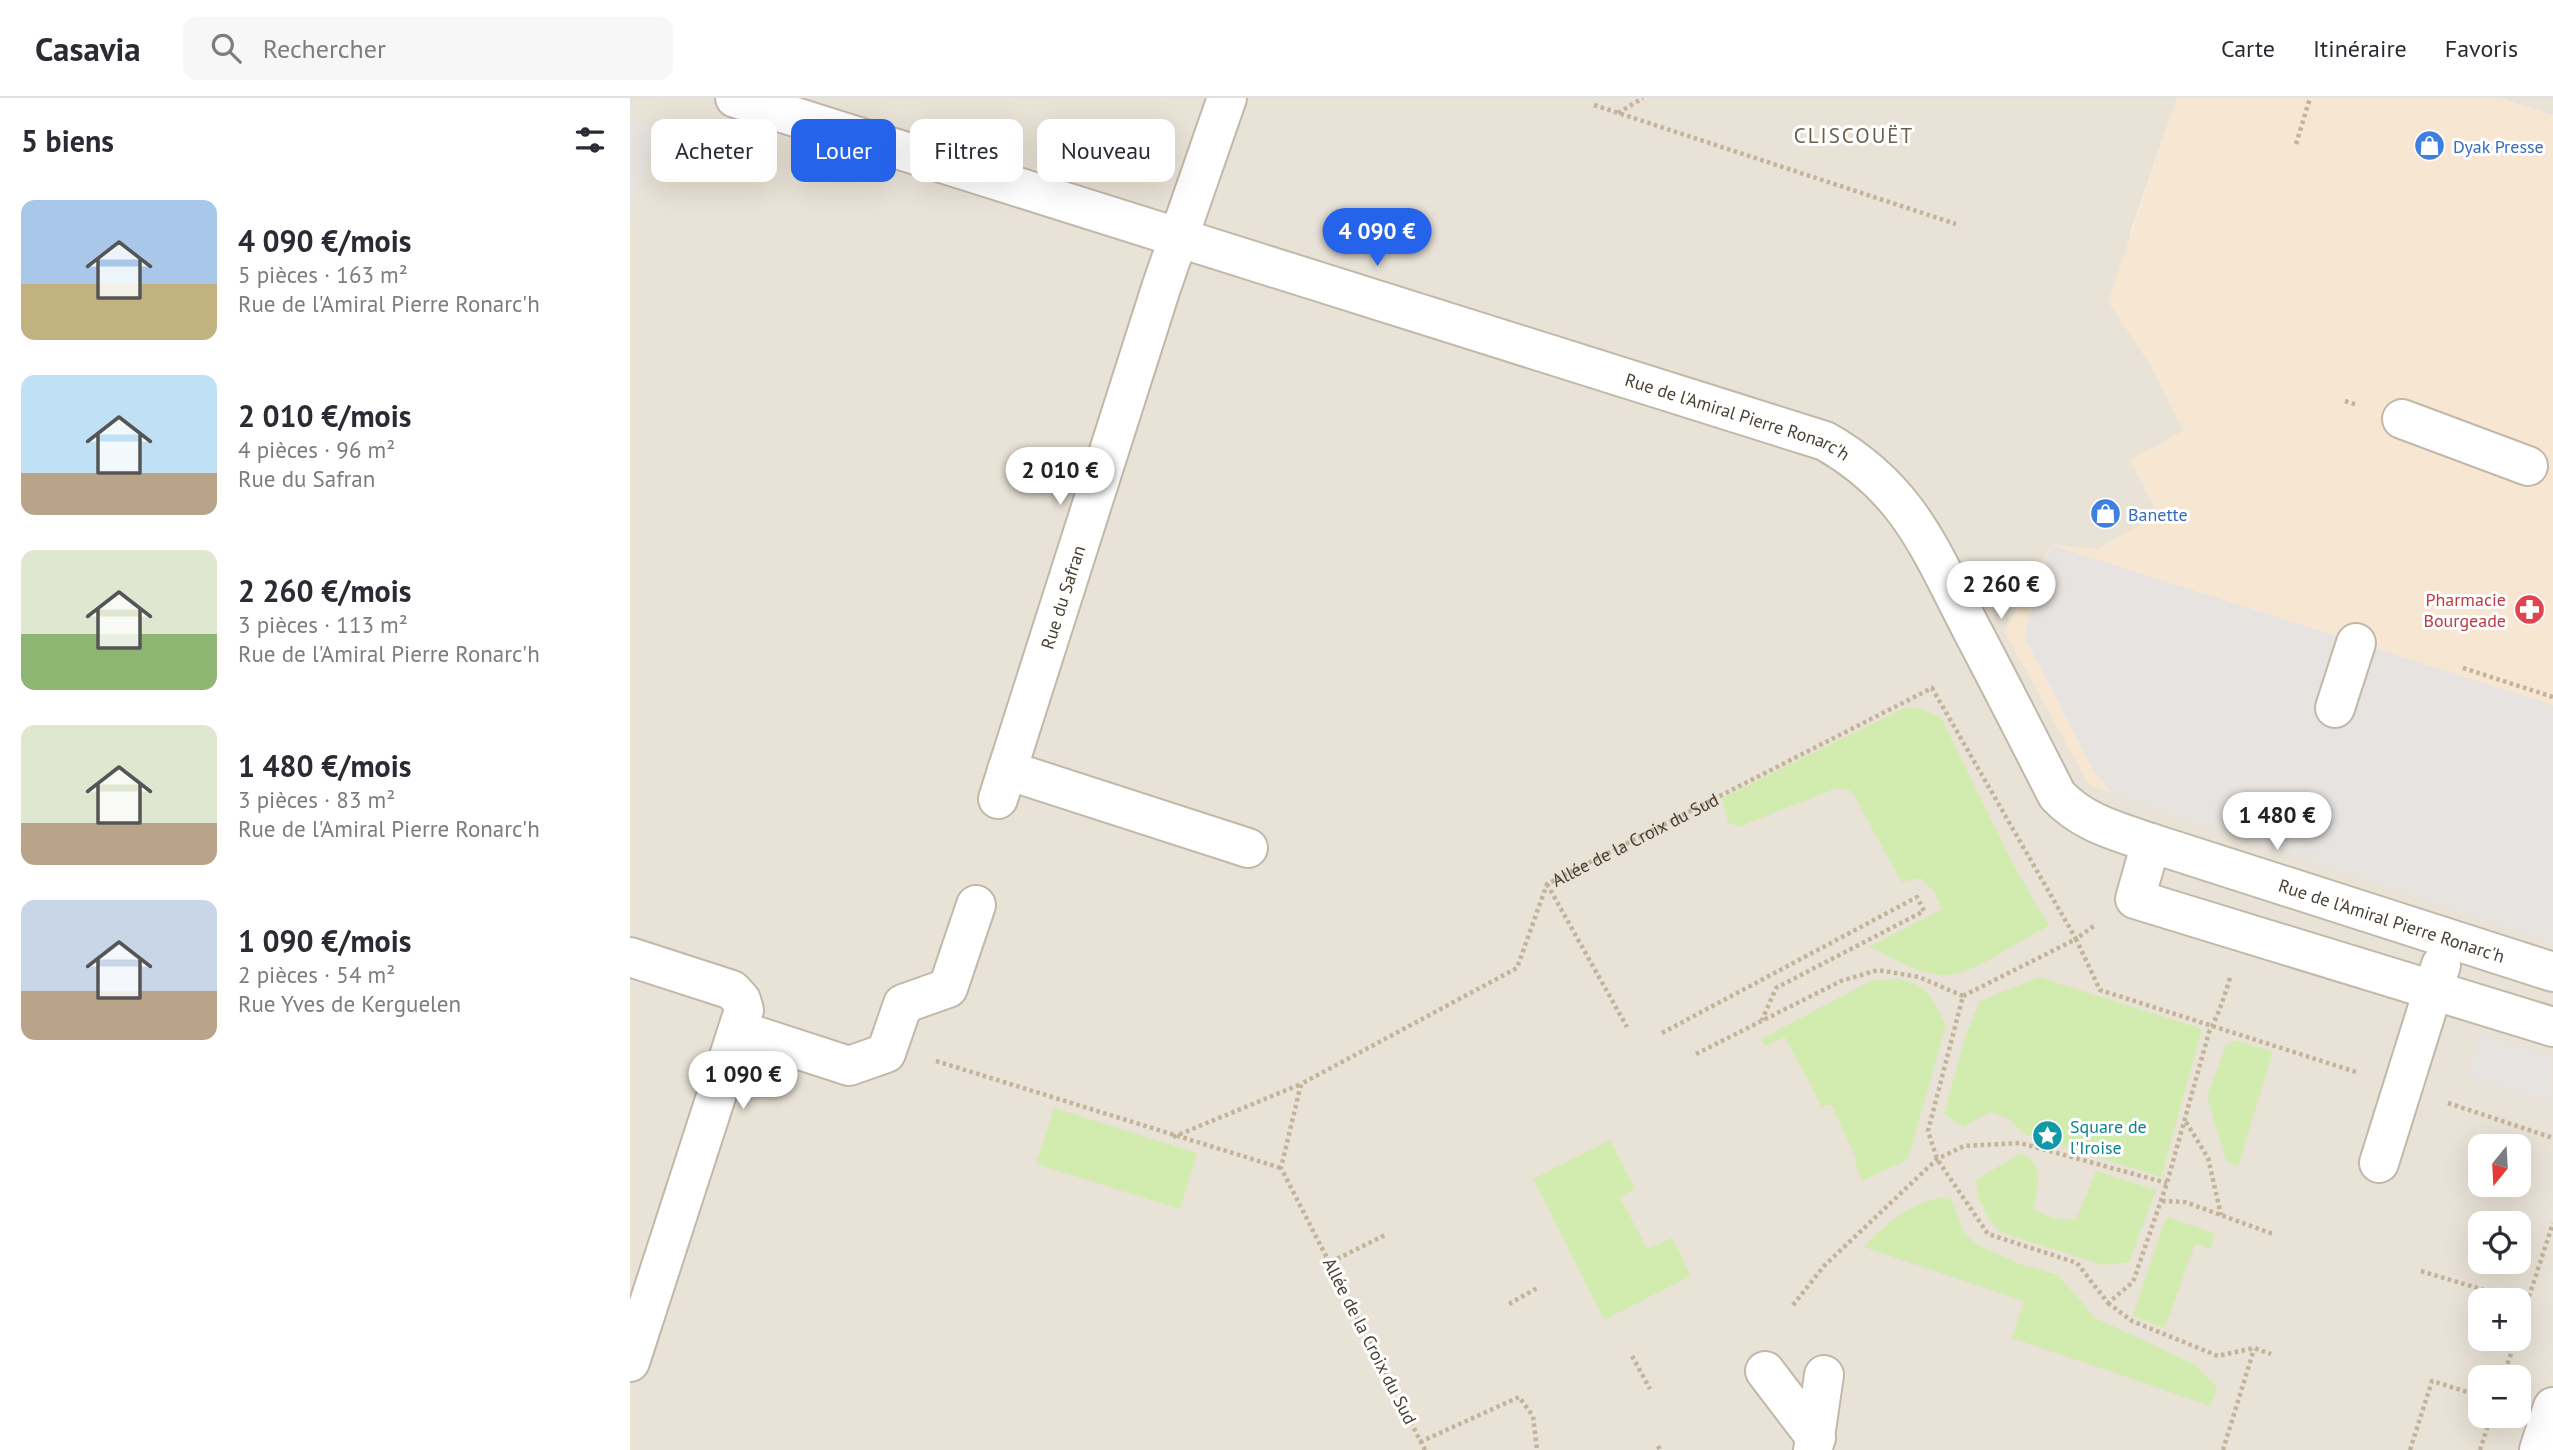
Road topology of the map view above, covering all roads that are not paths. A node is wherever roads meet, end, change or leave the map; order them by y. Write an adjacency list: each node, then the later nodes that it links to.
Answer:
1 (735, 98): 3 (street, Rue de l'Amiral Pierre Ronarc'h)
2 (1227, 98): 3 (street, Rue du Safran)
3 (1180, 236): 8 (street, Rue de l'Amiral Pierre Ronarc'h); 9 (street, Rue du Safran)
4 (2402, 419): 5 (street)
5 (2528, 466)
6 (2356, 643): 7 (street)
7 (2335, 708)
8 (2151, 843): 11 (street, Rue de l'Amiral Pierre Ronarc'h); 14 (street)
9 (1248, 849)
10 (975, 905): 16 (street)
11 (2450, 938): 13 (street, Rue de l'Amiral Pierre Ronarc'h); 14 (street)
12 (630, 957): 16 (street)
13 (2553, 972)
14 (2434, 989): 15 (street); 17 (street)
15 (2553, 1027)
16 (738, 1030): 18 (street)
17 (2379, 1163)
18 (630, 1362)
19 (1765, 1371): 22 (street)
20 (1824, 1375): 22 (street)
21 (2553, 1407): 23 (street)
22 (1815, 1444)
23 (2539, 1450)

